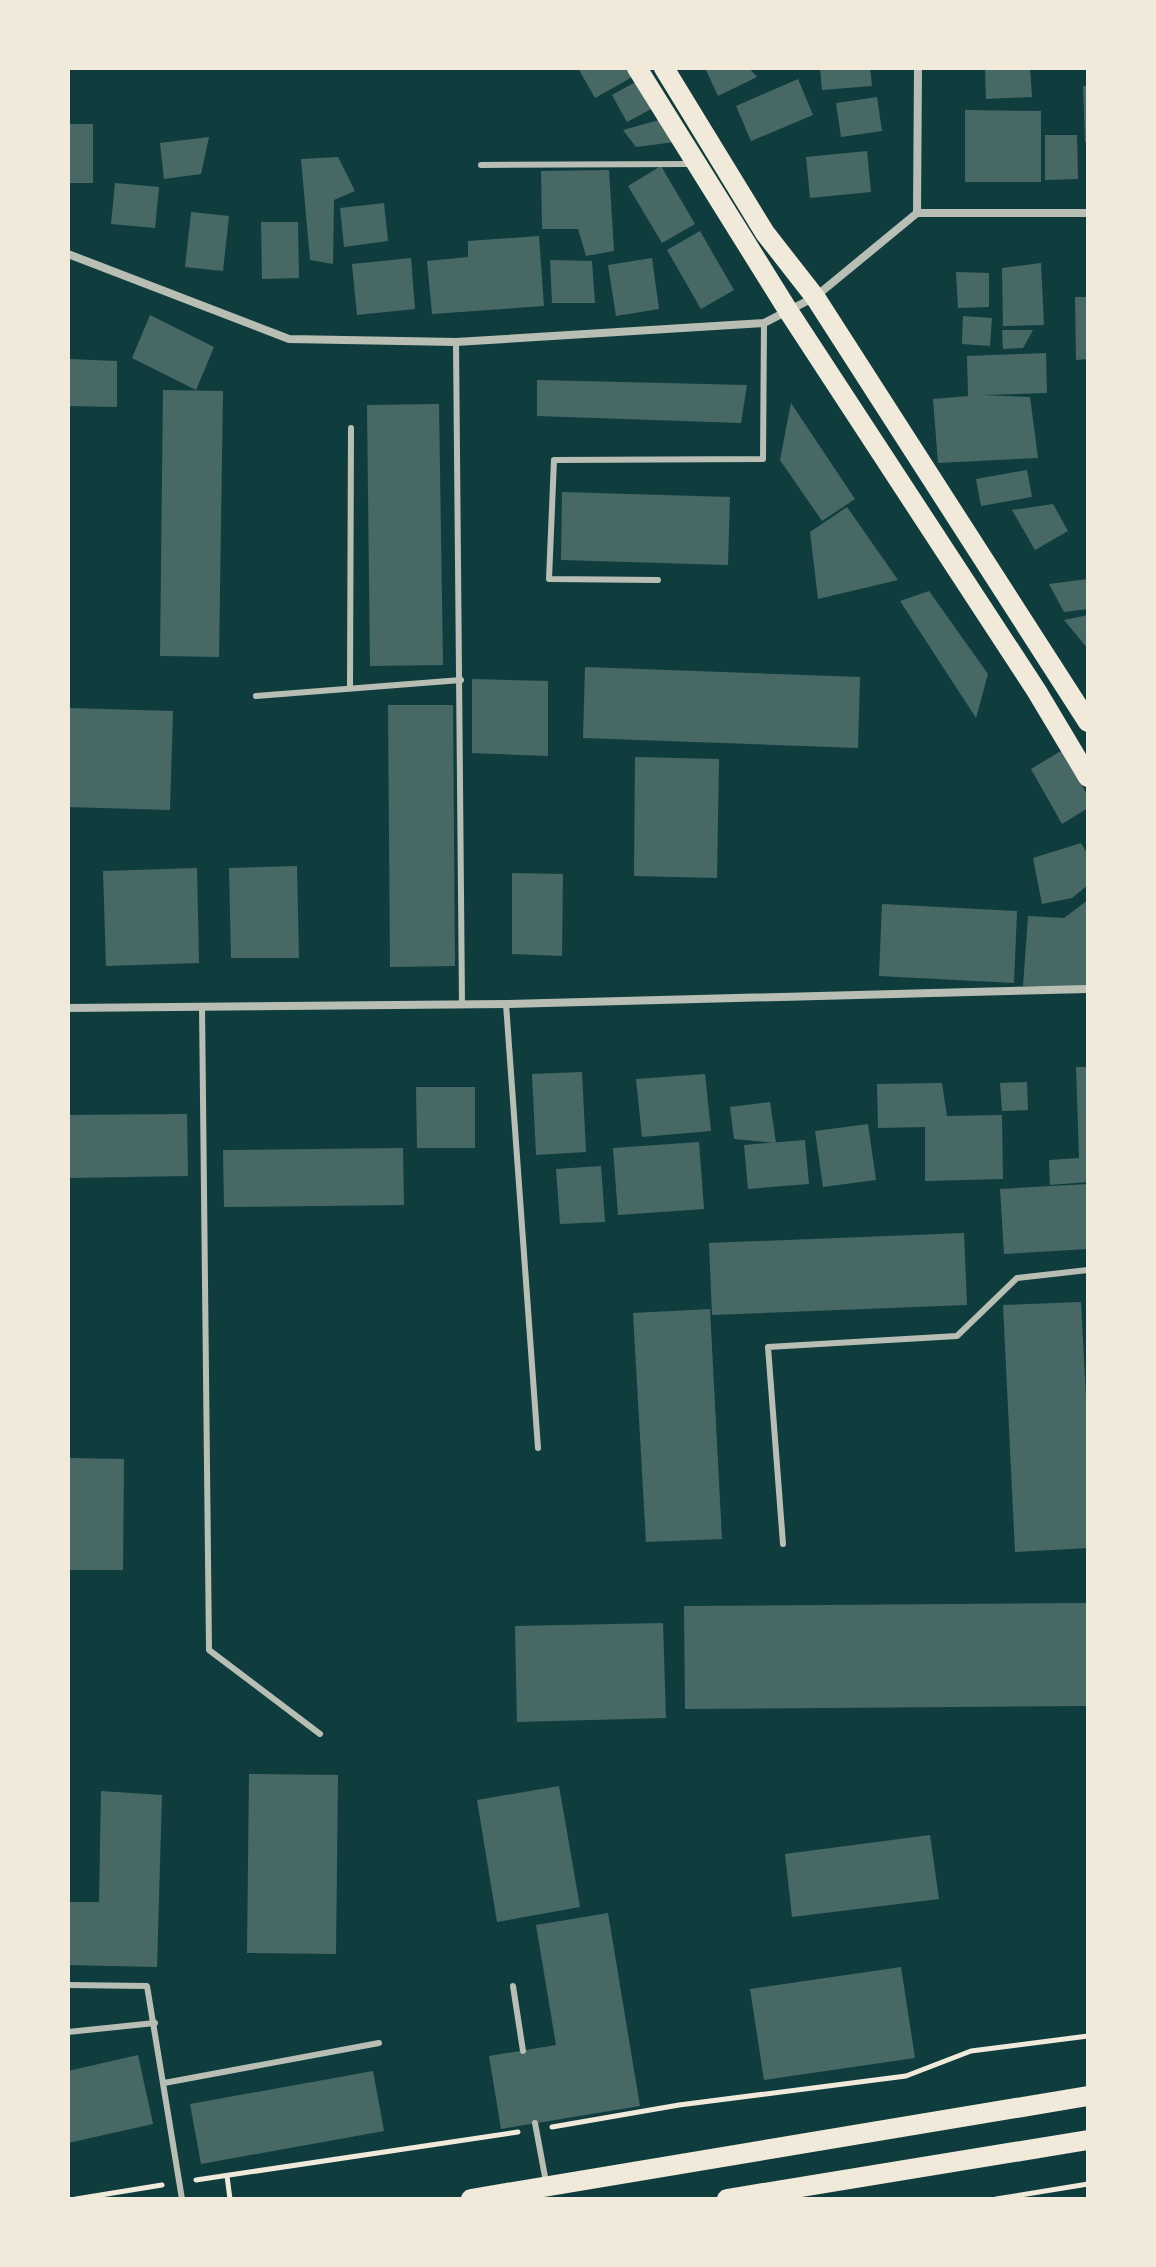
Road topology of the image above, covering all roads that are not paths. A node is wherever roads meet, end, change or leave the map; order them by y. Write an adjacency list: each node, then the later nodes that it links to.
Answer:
1 (637, 68): 5 (main road)
2 (664, 68): 4 (main road)
3 (918, 68): 7 (street)
4 (715, 153): 5 (lane); 10 (main road)
5 (697, 164): 6 (lane); 11 (main road)
6 (481, 165)
7 (917, 213): 8 (street); 10 (street)
8 (1088, 213)
9 (68, 254): 13 (street)
10 (815, 297): 11 (street); 19 (main road)
11 (789, 312): 12 (street); 20 (main road)
12 (764, 323): 13 (street); 15 (lane)
13 (456, 342): 16 (lane)
14 (351, 428): 17 (lane)
15 (658, 580)
16 (461, 680): 17 (lane); 22 (lane)
17 (350, 688): 18 (lane)
18 (256, 696)
19 (1088, 722)
20 (1088, 777)
21 (1088, 989): 23 (street)
22 (462, 1004): 23 (street); 24 (street)
23 (506, 1004): 27 (lane)
24 (202, 1007): 25 (street); 29 (lane)
25 (68, 1008)
26 (1088, 1270): 28 (lane)
27 (538, 1448)
28 (783, 1544)
29 (320, 1734)
30 (68, 1985): 32 (lane)
31 (513, 1986): 35 (lane)
32 (155, 2023): 33 (lane); 36 (lane)
33 (68, 2032)
34 (379, 2043): 36 (lane)
35 (523, 2051)
36 (164, 2083): 42 (lane)
37 (1088, 2096): 40 (main road)
38 (535, 2126): 40 (lane)
39 (1088, 2140): 41 (main road)
40 (547, 2185): 43 (main road)
41 (767, 2196): 44 (main road)
42 (182, 2199)
43 (471, 2199)
44 (727, 2199)

